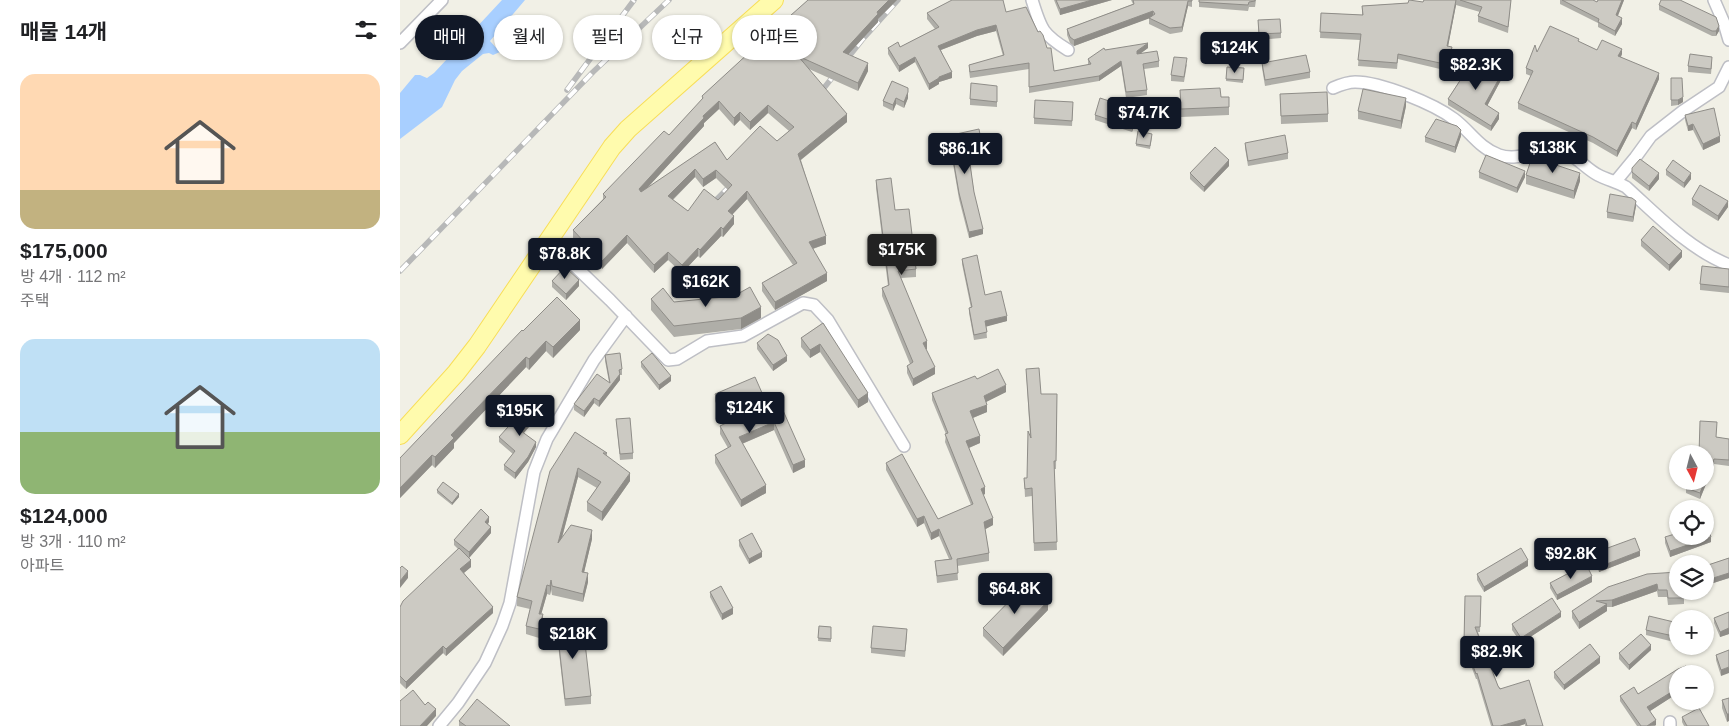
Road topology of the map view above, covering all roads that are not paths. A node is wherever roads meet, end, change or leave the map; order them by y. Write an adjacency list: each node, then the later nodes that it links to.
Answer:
1 (442, 0): 6 (street)
2 (774, 0): 11 (main road)
3 (1032, 0): 7 (street)
4 (1714, 0): 5 (street)
5 (1729, 40)
6 (400, 43)
7 (1068, 50)
8 (1729, 68): 10 (street)
9 (1333, 88): 10 (street)
10 (1616, 181): 12 (street)
11 (548, 240): 13 (street); 14 (main road)
12 (1729, 265)
13 (626, 316): 15 (street); 16 (street)
14 (400, 435)
15 (904, 446)
16 (439, 726)

